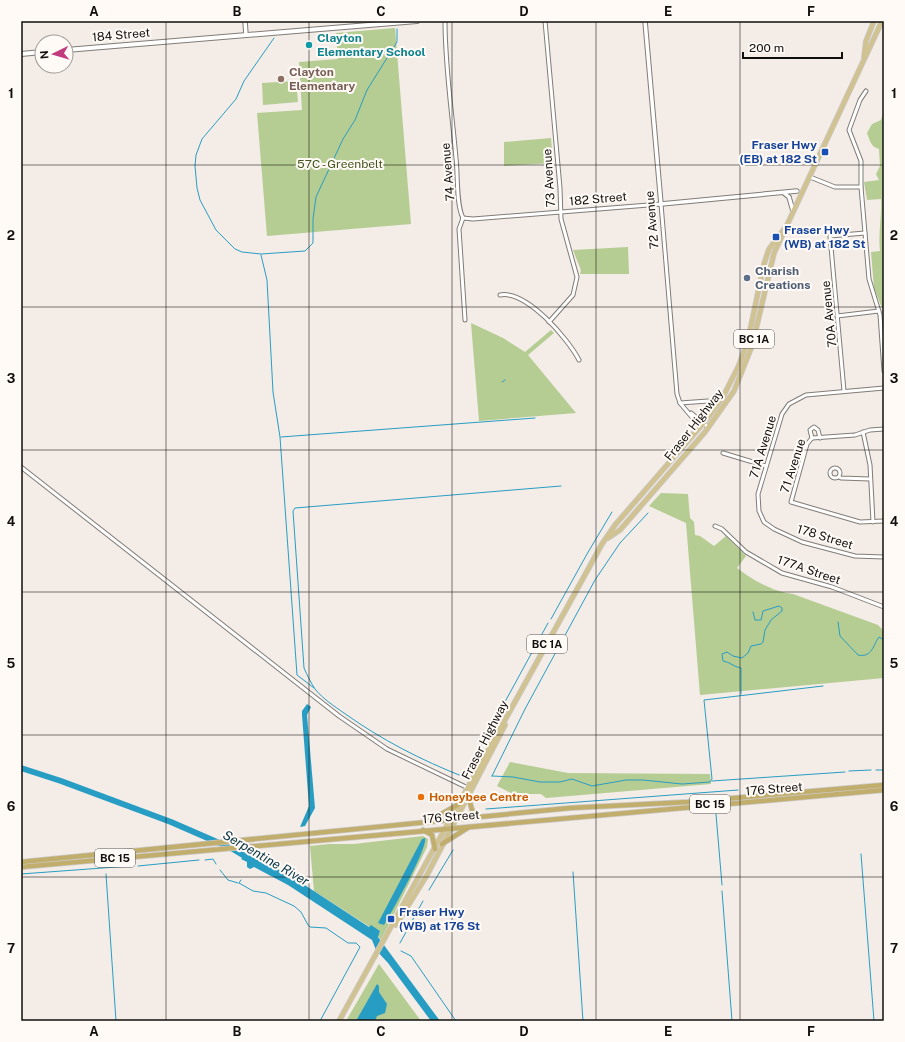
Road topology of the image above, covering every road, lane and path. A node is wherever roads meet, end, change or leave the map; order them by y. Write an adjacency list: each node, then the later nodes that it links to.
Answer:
1 (245, 21): 8 (street)
2 (417, 21): 8 (main road, 184 Street)
3 (445, 21): 21 (street, 74 Avenue)
4 (545, 21): 20 (street, 73 Avenue)
5 (645, 21): 18 (street, 72 Avenue)
6 (874, 21): 12 (main road, Fraser Highway)
7 (882, 21): 12 (main road, Fraser Highway / BC 1A)
8 (246, 35): 9 (main road, 184 Street)
9 (74, 49)
10 (34, 53): 11 (main road)
11 (21, 54)
12 (864, 58): 14 (main road, Fraser Highway / BC 1A)
13 (866, 91): 15 (street)
14 (810, 177): 15 (street); 19 (main road, Fraser Highway / BC 1A)
15 (861, 187): 23 (street)
16 (797, 191): 17 (street, 182 Street)
17 (783, 193): 18 (street, 182 Street); 19 (street)
18 (661, 204): 20 (street, 182 Street); 34 (street, 72 Avenue)
19 (793, 211): 22 (main road, Fraser Highway / BC 1A)
20 (561, 212): 21 (street, 182 Street); 28 (street, 73 Avenue)
21 (463, 218): 27 (street, 74 Avenue)
22 (786, 228): 36 (main road, Fraser Highway / BC 1A); 37 (main road, Fraser Highway / BC 1A)
23 (865, 233): 25 (street); 26 (street, 70A Avenue)
24 (500, 295): 28 (street)
25 (879, 311): 26 (street); 30 (street)
26 (837, 316): 32 (street, 70A Avenue)
27 (466, 320)
28 (549, 322): 29 (street)
29 (579, 360)
30 (884, 371)
31 (884, 388): 32 (street, 71A Avenue)
32 (844, 391): 44 (street, 71A Avenue)
33 (708, 401): 34 (street)
34 (680, 403): 35 (street)
35 (689, 412): 36 (street); 40 (street)
36 (703, 423): 37 (street); 40 (main road, Fraser Highway / BC 1A)
37 (708, 427): 52 (main road, Fraser Highway / BC 1A)
38 (884, 430): 39 (street)
39 (863, 432): 42 (street); 47 (street)
40 (693, 434): 52 (main road, Fraser Highway / BC 1A)
41 (812, 438): 42 (street); 42 (street, 71 Avenue); 50 (street, 71 Avenue)
42 (820, 438)
43 (723, 454): 44 (street)
44 (766, 466): 49 (street, 71A Avenue)
45 (21, 467): 58 (street)
46 (839, 477): 47 (street)
47 (870, 479): 50 (street)
48 (884, 520): 50 (street)
49 (764, 522): 53 (street, 178 Street)
50 (873, 522)
51 (715, 526): 54 (street, 177A Street)
52 (602, 544): 55 (main road, Fraser Highway / BC 1A)
53 (884, 557)
54 (884, 607)
55 (520, 693): 56 (main road, Fraser Highway / BC 1A); 60 (main road, Fraser Highway / BC 1A)
56 (493, 741): 58 (main road, Fraser Highway / BC 1A); 63 (main road)
57 (884, 785): 62 (highway, BC 15)
58 (468, 788): 61 (main road, Fraser Highway / BC 1A)
59 (884, 790): 65 (highway, 176 Street / BC 15)
60 (468, 796): 62 (highway); 63 (main road, Fraser Highway / BC 1A)
61 (459, 804): 63 (main road, Fraser Highway / BC 1A); 64 (highway)
62 (480, 817): 63 (highway, 176 Street / BC 15)
63 (453, 819): 64 (highway, 176 Street / BC 15); 66 (main road, Fraser Highway / BC 1A)
64 (427, 822): 70 (highway, 176 Street / BC 15)
65 (472, 825): 66 (highway, 176 Street / BC 15); 68 (highway)
66 (448, 828): 67 (highway, 176 Street / BC 15); 68 (main road, Fraser Highway); 69 (main road, Fraser Highway)
67 (423, 830): 69 (highway); 71 (highway, 176 Street / BC 15)
68 (442, 844): 72 (main road, Fraser Highway)
69 (435, 849): 72 (main road, Fraser Highway)
70 (21, 862)
71 (21, 867)
72 (384, 941): 73 (main road, Fraser Highway)
73 (339, 1021)

